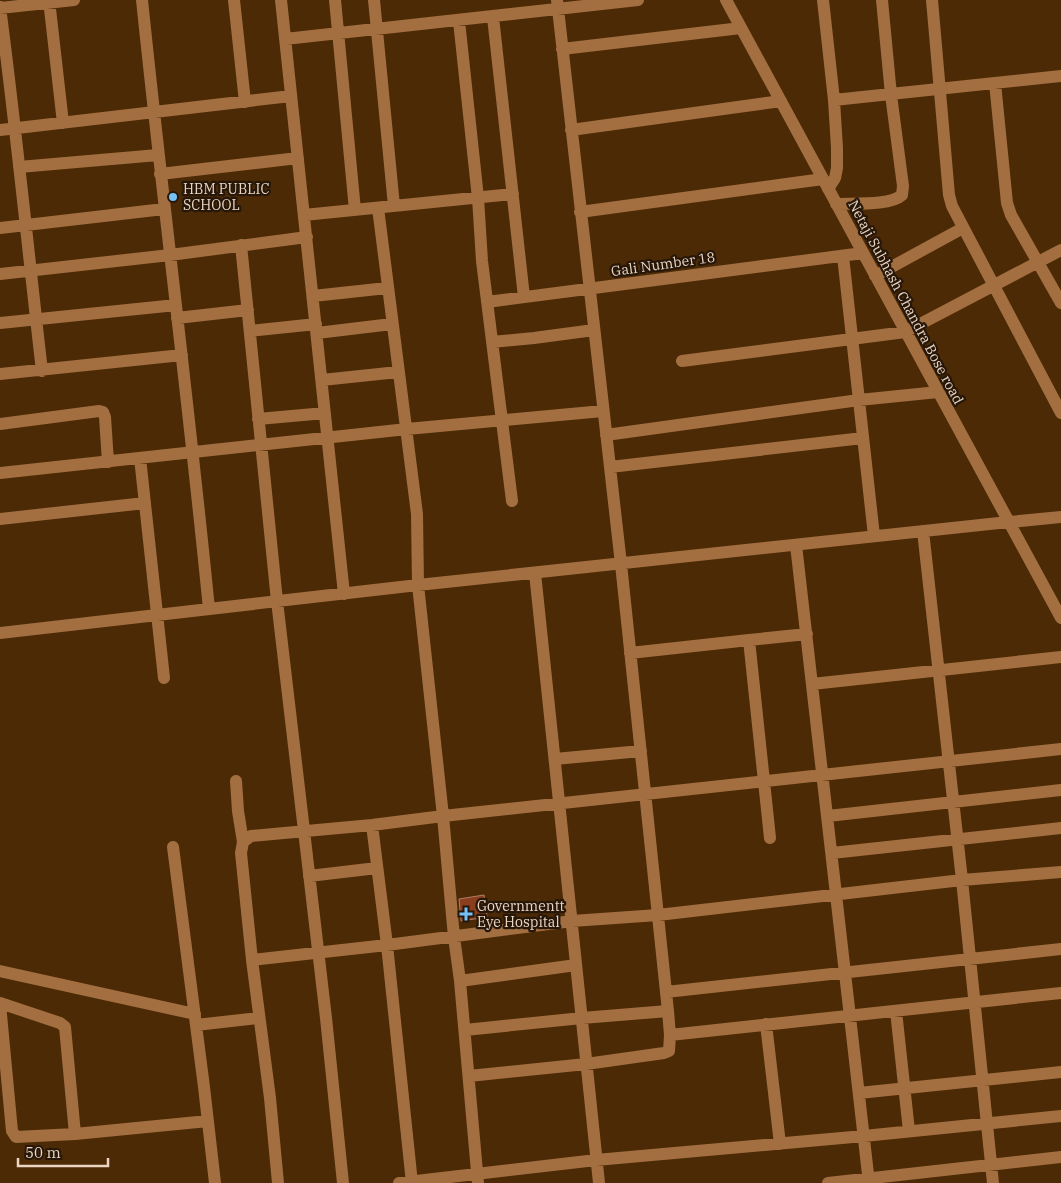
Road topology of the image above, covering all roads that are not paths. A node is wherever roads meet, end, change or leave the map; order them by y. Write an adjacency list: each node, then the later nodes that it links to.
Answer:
1 (74, 0): 12 (street)
2 (142, 0): 30 (street)
3 (234, 0): 29 (street)
4 (281, 0): 20 (street)
5 (335, 0): 19 (street)
6 (374, 0): 18 (street)
7 (638, 0): 13 (street)
8 (726, 0): 17 (street, Netaji Subhash Chandra Bose road)
9 (822, 0): 27 (street)
10 (882, 0): 25 (street)
11 (932, 0): 24 (street)
12 (49, 1): 14 (street); 31 (street)
13 (558, 5): 15 (street); 21 (street)
14 (0, 8): 32 (street)
15 (493, 17): 16 (street); 40 (street)
16 (459, 21): 18 (street); 41 (street)
17 (741, 28): 21 (street); 28 (street, Netaji Subhash Chandra Bose road)
18 (376, 30): 19 (street); 43 (street)
19 (338, 34): 20 (street); 46 (street)
20 (285, 39): 26 (street)
21 (562, 49): 34 (street)
22 (1061, 76): 23 (street)
23 (995, 83): 24 (street); 58 (street)
24 (940, 90): 25 (street); 51 (street)
25 (891, 95): 27 (street); 42 (street)
26 (291, 96): 29 (street); 36 (street)
27 (834, 100): 39 (street)
28 (781, 101): 34 (street); 39 (street, Netaji Subhash Chandra Bose road)
29 (245, 102): 30 (street)
30 (154, 113): 31 (street); 35 (street)
31 (63, 123): 32 (street)
32 (16, 128): 33 (street); 37 (street)
33 (0, 130)
34 (571, 130): 47 (street)
35 (158, 155): 37 (street); 38 (street)
36 (298, 158): 38 (street); 48 (street)
37 (20, 167): 49 (street)
38 (160, 174): 45 (street)
39 (825, 184): 42 (street, Netaji Subhash Chandra Bose road); 47 (street)
40 (513, 194): 41 (street); 66 (street)
41 (478, 198): 43 (street); 68 (street)
42 (836, 204): 55 (street, Netaji Subhash Chandra Bose road)
43 (394, 206): 44 (street)
44 (378, 208): 46 (street); 63 (street)
45 (164, 209): 49 (street); 56 (street)
46 (355, 210): 48 (street)
47 (580, 212): 64 (street)
48 (304, 215): 52 (street)
49 (25, 225): 50 (street); 59 (street)
50 (0, 228)
51 (963, 228): 61 (street); 62 (street)
52 (306, 237): 53 (street); 65 (street)
53 (241, 245): 56 (street); 69 (street)
54 (1061, 250): 58 (street)
55 (863, 253): 57 (street, Gali Number 18); 61 (street, Netaji Subhash Chandra Bose road)
56 (170, 255): 59 (street); 70 (street)
57 (842, 256): 64 (street, Gali Number 18); 78 (street)
58 (1039, 262): 62 (street); 67 (street)
59 (30, 270): 60 (street); 71 (street)
60 (0, 274)
61 (875, 276): 77 (street, Netaji Subhash Chandra Bose road)
62 (993, 286): 77 (street); 90 (street)
63 (387, 288): 65 (street); 73 (street)
64 (589, 289): 66 (street, Gali Number 18); 75 (street)
65 (313, 296): 74 (street)
66 (524, 297): 68 (street, Gali Number 18)
67 (1060, 298)
68 (487, 302): 79 (street)
69 (248, 310): 70 (street); 76 (street)
70 (177, 312): 71 (street); 80 (street)
71 (36, 320): 72 (street); 82 (street)
72 (0, 323)
73 (392, 324): 74 (street); 83 (street)
74 (316, 328): 76 (street); 85 (street)
75 (594, 330): 79 (street); 88 (street)
76 (250, 331): 91 (street)
77 (905, 332): 78 (street); 86 (street, Netaji Subhash Chandra Bose road)
78 (852, 340): 81 (street); 87 (street)
79 (492, 342): 92 (street)
80 (182, 355): 82 (street); 99 (street)
81 (682, 361)
82 (42, 371): 84 (street)
83 (398, 372): 85 (street); 94 (street)
84 (0, 374)
85 (322, 380): 89 (street)
86 (938, 392): 87 (street); 108 (street, Netaji Subhash Chandra Bose road)
87 (859, 400): 95 (street); 96 (street)
88 (603, 411): 92 (street); 95 (street)
89 (325, 412): 91 (street); 97 (street)
90 (1061, 413)
91 (258, 419): 98 (street)
92 (502, 421): 94 (street); 104 (street)
93 (0, 424): 101 (street)
94 (407, 429): 97 (street); 114 (street)
95 (606, 435): 102 (street)
96 (863, 438): 102 (street); 110 (street)
97 (328, 439): 98 (street); 115 (street)
98 (261, 444): 99 (street); 116 (street)
99 (194, 452): 100 (street); 117 (street)
100 (140, 458): 101 (street); 105 (street)
101 (108, 462): 103 (street)
102 (610, 467): 112 (street)
103 (0, 474)
104 (512, 501)
105 (145, 503): 107 (street); 119 (street)
106 (1061, 518): 108 (street)
107 (0, 519)
108 (1008, 522): 109 (street); 118 (street, Netaji Subhash Chandra Bose road)
109 (923, 531): 110 (street); 125 (street)
110 (874, 536): 111 (street)
111 (796, 545): 112 (street); 121 (street)
112 (621, 564): 113 (street); 123 (street)
113 (535, 573): 114 (street); 130 (street)
114 (418, 585): 115 (street); 139 (street)
115 (344, 594): 116 (street)
116 (277, 601): 117 (street); 143 (street)
117 (209, 609): 119 (street)
118 (1059, 611)
119 (157, 615): 120 (street); 126 (street)
120 (0, 633)
121 (806, 634): 122 (street); 127 (street)
122 (749, 640): 123 (street); 134 (street)
123 (630, 652): 129 (street)
124 (1061, 657): 125 (street)
125 (938, 670): 127 (street); 131 (street)
126 (164, 678)
127 (812, 684): 132 (street)
128 (1061, 748): 131 (street)
129 (640, 751): 130 (street); 136 (street)
130 (555, 759): 138 (street)
131 (949, 761): 132 (street); 137 (street)
132 (823, 775): 134 (street); 140 (street)
133 (236, 781): 146 (street)
134 (763, 781): 136 (street); 144 (street)
135 (1061, 790): 137 (street)
136 (645, 794): 138 (street); 154 (street)
137 (953, 802): 140 (street); 145 (street)
138 (560, 804): 139 (street); 155 (street)
139 (443, 816): 141 (street); 156 (street)
140 (828, 816): 148 (street)
141 (372, 825): 143 (street); 149 (street)
142 (1061, 828): 145 (street)
143 (304, 830): 146 (street); 151 (street)
144 (770, 838)
145 (958, 840): 148 (street); 152 (street)
146 (243, 842): 161 (street)
147 (173, 847): 175 (street)
148 (832, 853): 153 (street)
149 (377, 868): 151 (street); 157 (street)
150 (1061, 872): 152 (street)
151 (309, 876): 159 (street)
152 (962, 880): 153 (street); 160 (street)
153 (836, 894): 154 (street); 164 (street)
154 (658, 915): 155 (street); 166 (street)
155 (572, 921): 156 (street); 162 (street)
156 (454, 937): 157 (street); 165 (street)
157 (387, 946): 159 (street); 197 (street)
158 (1061, 949): 160 (street)
159 (318, 954): 161 (street); 200 (street)
160 (970, 959): 164 (street); 169 (street)
161 (252, 960): 173 (street)
162 (576, 965): 165 (street); 174 (street)
163 (0, 971): 175 (street)
164 (845, 972): 166 (street); 172 (street)
165 (460, 981): 177 (street)
166 (666, 992): 170 (street)
167 (1061, 992): 169 (street)
168 (0, 1003): 189 (street); 189 (street)
169 (975, 1003): 171 (street); 182 (street)
170 (668, 1011): 174 (street); 178 (street)
171 (896, 1011): 172 (street); 183 (street)
172 (850, 1015): 176 (street); 184 (street)
173 (259, 1018): 175 (street); 199 (street)
174 (582, 1018): 177 (street); 179 (street)
175 (196, 1020): 186 (street)
176 (766, 1024): 178 (street); 191 (street)
177 (465, 1030): 181 (street)
178 (670, 1035): 179 (street)
179 (586, 1064): 181 (street); 193 (street)
180 (1061, 1072): 182 (street)
181 (469, 1076): 195 (street)
182 (982, 1079): 183 (street); 187 (street)
183 (904, 1087): 184 (street); 188 (street)
184 (859, 1093): 190 (street)
185 (1061, 1116): 187 (street)
186 (208, 1121): 189 (street); 198 (street)
187 (987, 1123): 188 (street); 194 (street)
188 (909, 1131): 190 (street)
189 (75, 1134)
190 (864, 1136): 191 (street); 196 (street)
191 (780, 1144): 193 (street)
192 (1061, 1157): 194 (street)
193 (596, 1160): 195 (street); 201 (street)
194 (991, 1164): 196 (street); 203 (street)
195 (478, 1178): 197 (street)
196 (869, 1181): 202 (street)
197 (408, 1182)
198 (214, 1183)
199 (278, 1183)
200 (343, 1183)
201 (599, 1183)
202 (828, 1183)
203 (993, 1183)

